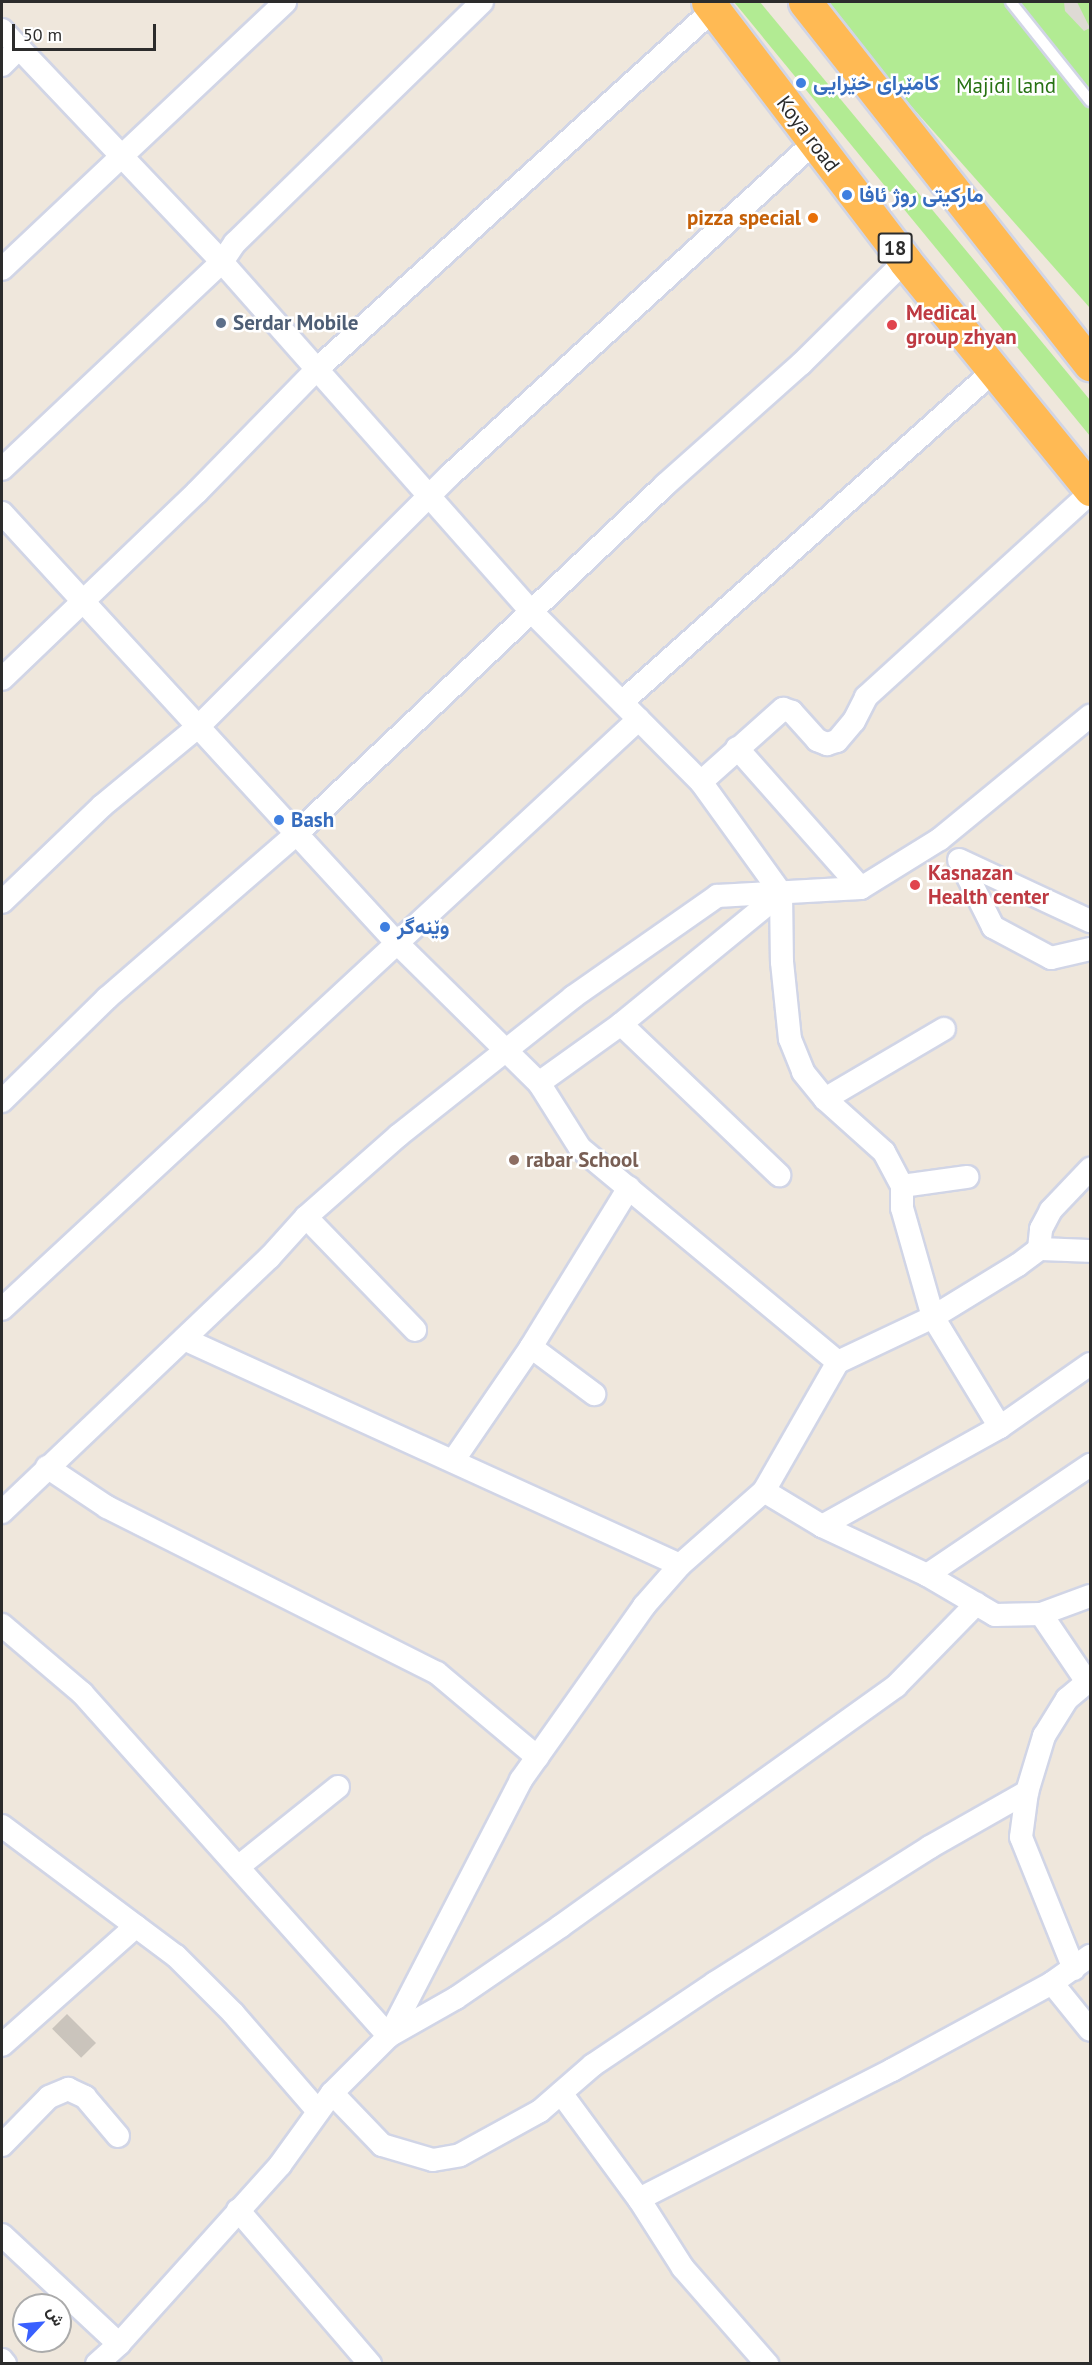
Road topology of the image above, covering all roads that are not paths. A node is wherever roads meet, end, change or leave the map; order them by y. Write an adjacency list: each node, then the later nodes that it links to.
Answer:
1 (285, 2): 11 (street)
2 (482, 2): 13 (street)
3 (805, 2): 15 (highway)
4 (1011, 2): 9 (lane)
5 (711, 5): 10 (highway, Koya road / 18); 16 (street)
6 (2, 30): 7 (street)
7 (19, 48): 8 (street); 11 (street)
8 (2, 65)
9 (1090, 101)
10 (814, 143): 12 (highway, Koya road / 18); 20 (street)
11 (122, 156): 13 (street); 14 (street)
12 (905, 261): 17 (highway, Koya road / 18); 23 (street)
13 (222, 262): 16 (street); 18 (street)
14 (2, 269)
15 (1090, 364)
16 (316, 370): 20 (street); 22 (street)
17 (993, 371): 19 (highway, Koya road / 18); 25 (street)
18 (2, 469)
19 (1090, 491): 29 (street)
20 (428, 498): 23 (street); 28 (street)
21 (2, 513): 22 (street)
22 (81, 603): 24 (street); 28 (street)
23 (532, 612): 25 (street); 31 (street)
24 (2, 679)
25 (622, 702): 27 (street)
26 (1090, 716): 32 (street)
27 (639, 719): 30 (street); 38 (street)
28 (199, 726): 31 (street); 36 (street)
29 (737, 748): 30 (street); 34 (street)
30 (700, 782): 35 (street)
31 (296, 834): 38 (street); 45 (street)
32 (940, 839): 33 (street); 34 (street)
33 (960, 861): 37 (street); 39 (street)
34 (861, 888): 35 (street)
35 (781, 893): 40 (street); 42 (street); 44 (street)
36 (2, 902)
37 (1090, 921)
38 (396, 941): 42 (street); 54 (street)
39 (1090, 949)
40 (621, 1024): 43 (street); 47 (street)
41 (944, 1029): 44 (street)
42 (506, 1052): 43 (street); 51 (street)
43 (539, 1083): 50 (street)
44 (825, 1099): 49 (street)
45 (2, 1101)
46 (1090, 1169): 52 (street)
47 (779, 1174)
48 (967, 1177): 49 (street)
49 (902, 1186): 55 (street)
50 (629, 1188): 58 (street); 59 (street)
51 (306, 1217): 56 (street); 57 (street)
52 (1039, 1249): 53 (street); 55 (street)
53 (1090, 1251)
54 (2, 1309)
55 (933, 1317): 59 (street); 62 (street)
56 (415, 1330)
57 (184, 1339): 63 (street); 65 (street)
58 (531, 1347): 61 (street); 63 (street)
59 (838, 1362): 66 (street)
60 (1090, 1364): 62 (street)
61 (594, 1394)
62 (1000, 1426): 68 (street)
63 (453, 1461): 69 (street)
64 (1090, 1465): 70 (street)
65 (47, 1467): 67 (street); 76 (street)
66 (764, 1491): 68 (street); 69 (street)
67 (2, 1512)
68 (822, 1526): 70 (street)
69 (680, 1565): 76 (street)
70 (927, 1575): 72 (street)
71 (1090, 1596): 73 (street)
72 (976, 1604): 73 (street); 85 (street)
73 (1041, 1614): 75 (street)
74 (2, 1625): 80 (street)
75 (1089, 1681): 78 (street)
76 (537, 1757): 85 (street)
77 (338, 1787): 80 (street)
78 (1027, 1792): 82 (street); 88 (street)
79 (2, 1826): 81 (street)
80 (238, 1867): 85 (street)
81 (136, 1926): 86 (street); 89 (street)
82 (1082, 1963): 83 (street)
83 (1052, 1983): 84 (street); 92 (street)
84 (1090, 2030)
85 (389, 2036): 87 (street)
86 (2, 2045)
87 (332, 2093): 88 (street); 89 (street)
88 (561, 2093): 92 (street)
89 (318, 2111): 93 (street)
90 (118, 2136): 91 (street)
91 (2, 2145)
92 (639, 2199): 100 (street)
93 (238, 2210): 95 (street); 99 (street)
94 (2, 2235): 95 (street)
95 (119, 2344): 98 (street)
96 (2, 2360): 97 (street)
97 (5, 2364)
98 (97, 2364)
99 (370, 2364)
100 (767, 2364)

